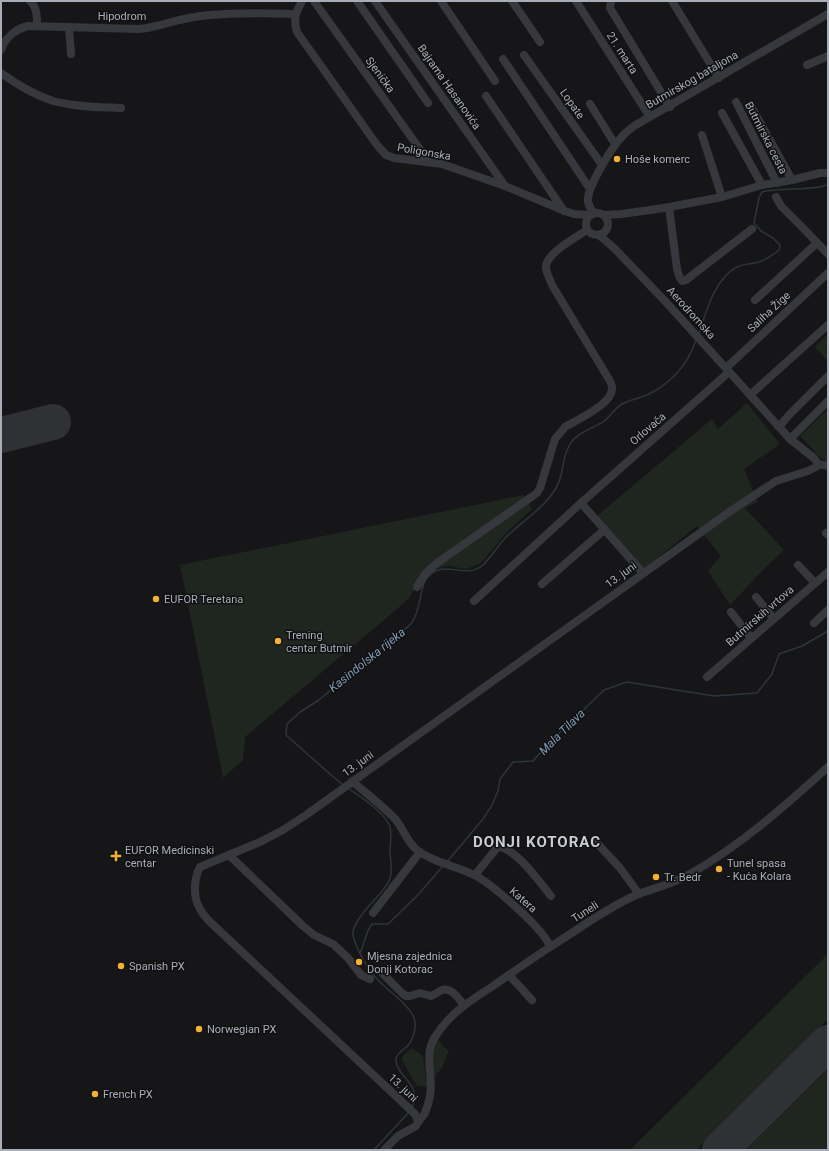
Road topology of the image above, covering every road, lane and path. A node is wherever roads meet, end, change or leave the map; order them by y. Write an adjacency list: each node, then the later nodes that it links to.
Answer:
1 (30, 1): 13 (street)
2 (302, 1): 11 (street)
3 (314, 1): 36 (street, Sjenička)
4 (357, 1): 27 (street)
5 (375, 1): 42 (street, Bajrama Hasanovića)
6 (442, 1): 24 (street)
7 (512, 1): 15 (street)
8 (576, 1): 33 (street, 21. marta)
9 (611, 1): 29 (street)
10 (672, 1): 23 (street)
11 (295, 14): 14 (street, Hipodrom); 36 (street, Poligonska)
12 (828, 14): 23 (street, Butmirskog bataljona)
13 (37, 25): 14 (street, Hipodrom); 16 (street, Hipodrom)
14 (69, 27): 17 (street)
15 (540, 42)
16 (1, 50)
17 (72, 54)
18 (524, 55): 37 (street, Lopate)
19 (828, 56): 21 (street)
20 (503, 59): 43 (street)
21 (807, 64)
22 (1, 73): 31 (street)
23 (719, 78): 29 (street, Butmirskog bataljona)
24 (495, 81)
25 (486, 96): 47 (street)
26 (736, 102): 40 (street, Butmirska cesta)
27 (428, 103)
28 (590, 104): 35 (street)
29 (670, 106): 33 (street, Butmirskog bataljona)
30 (751, 106): 39 (street, Butmirska cesta)
31 (121, 108)
32 (722, 113): 41 (street)
33 (650, 117): 35 (street, Butmirskog bataljona)
34 (702, 135): 44 (street)
35 (615, 144): 37 (street, Butmirskog bataljona)
36 (429, 162): 42 (street, Poligonska)
37 (602, 165): 43 (street, Butmirskog bataljona)
38 (826, 173): 39 (street, Butmirska cesta)
39 (792, 180): 40 (street, Butmirska cesta)
40 (777, 183): 41 (street, Butmirska cesta)
41 (762, 185): 44 (street, Butmirska cesta)
42 (505, 186): 47 (street, Poligonska)
43 (590, 189): 50 (street)
44 (722, 197): 46 (street, Butmirska cesta)
45 (776, 197): 53 (street)
46 (669, 207): 48 (street, Butmirska cesta); 51 (street)
47 (564, 211): 50 (street, Poligonska)
48 (622, 214): 49 (street, Butmirska cesta); 52 (street, Butmirska cesta)
49 (605, 215): 50 (street, Butmirska cesta); 52 (street, Aerodromska)
50 (589, 220): 52 (street); 73 (street)
51 (752, 229)
52 (605, 230): 58 (street, Aerodromska)
53 (817, 243): 54 (street); 56 (street, Saliha Žige)
54 (828, 254)
55 (828, 273): 58 (street, Saliha Žige)
56 (755, 300)
57 (828, 325): 60 (street)
58 (727, 370): 60 (street, Aerodromska); 66 (street, Orlovača)
59 (828, 376): 62 (street)
60 (750, 396): 62 (street, Aerodromska)
61 (828, 401): 63 (street)
62 (780, 427): 63 (street, Aerodromska)
63 (790, 439): 64 (street, Aerodromska)
64 (818, 464): 65 (street); 70 (street, 13. juni)
65 (828, 466)
66 (581, 503): 67 (street); 75 (street, Orlovača)
67 (604, 530): 70 (street); 72 (street)
68 (798, 565): 71 (street)
69 (828, 572): 71 (street, Butmirskih vrtova)
70 (643, 573): 83 (street, 13. juni)
71 (815, 583): 78 (street, Butmirskih vrtova)
72 (542, 584)
73 (417, 587)
74 (756, 597): 78 (street)
75 (474, 601)
76 (828, 610): 79 (street)
77 (731, 612): 80 (street)
78 (774, 619): 80 (street, Butmirskih vrtova)
79 (814, 623)
80 (751, 638): 81 (street, Butmirskih vrtova)
81 (707, 677)
82 (828, 767): 88 (street, Tuneli)
83 (348, 785): 85 (street, Katera); 86 (street, 13. juni)
84 (596, 842): 88 (street)
85 (420, 852): 87 (street, Katera); 90 (street)
86 (229, 854): 94 (street); 97 (street, 13. juni)
87 (475, 875): 89 (street, Katera); 91 (street, Katera)
88 (639, 894): 91 (street, Tuneli)
89 (551, 896)
90 (374, 912)
91 (550, 947): 93 (street, Tuneli)
92 (382, 973): 96 (street)
93 (509, 975): 95 (street); 96 (street, Tuneli)
94 (370, 979)
95 (532, 1000)
96 (464, 1005): 97 (street, Tuneli)
97 (416, 1118): 98 (street)
98 (384, 1150)

